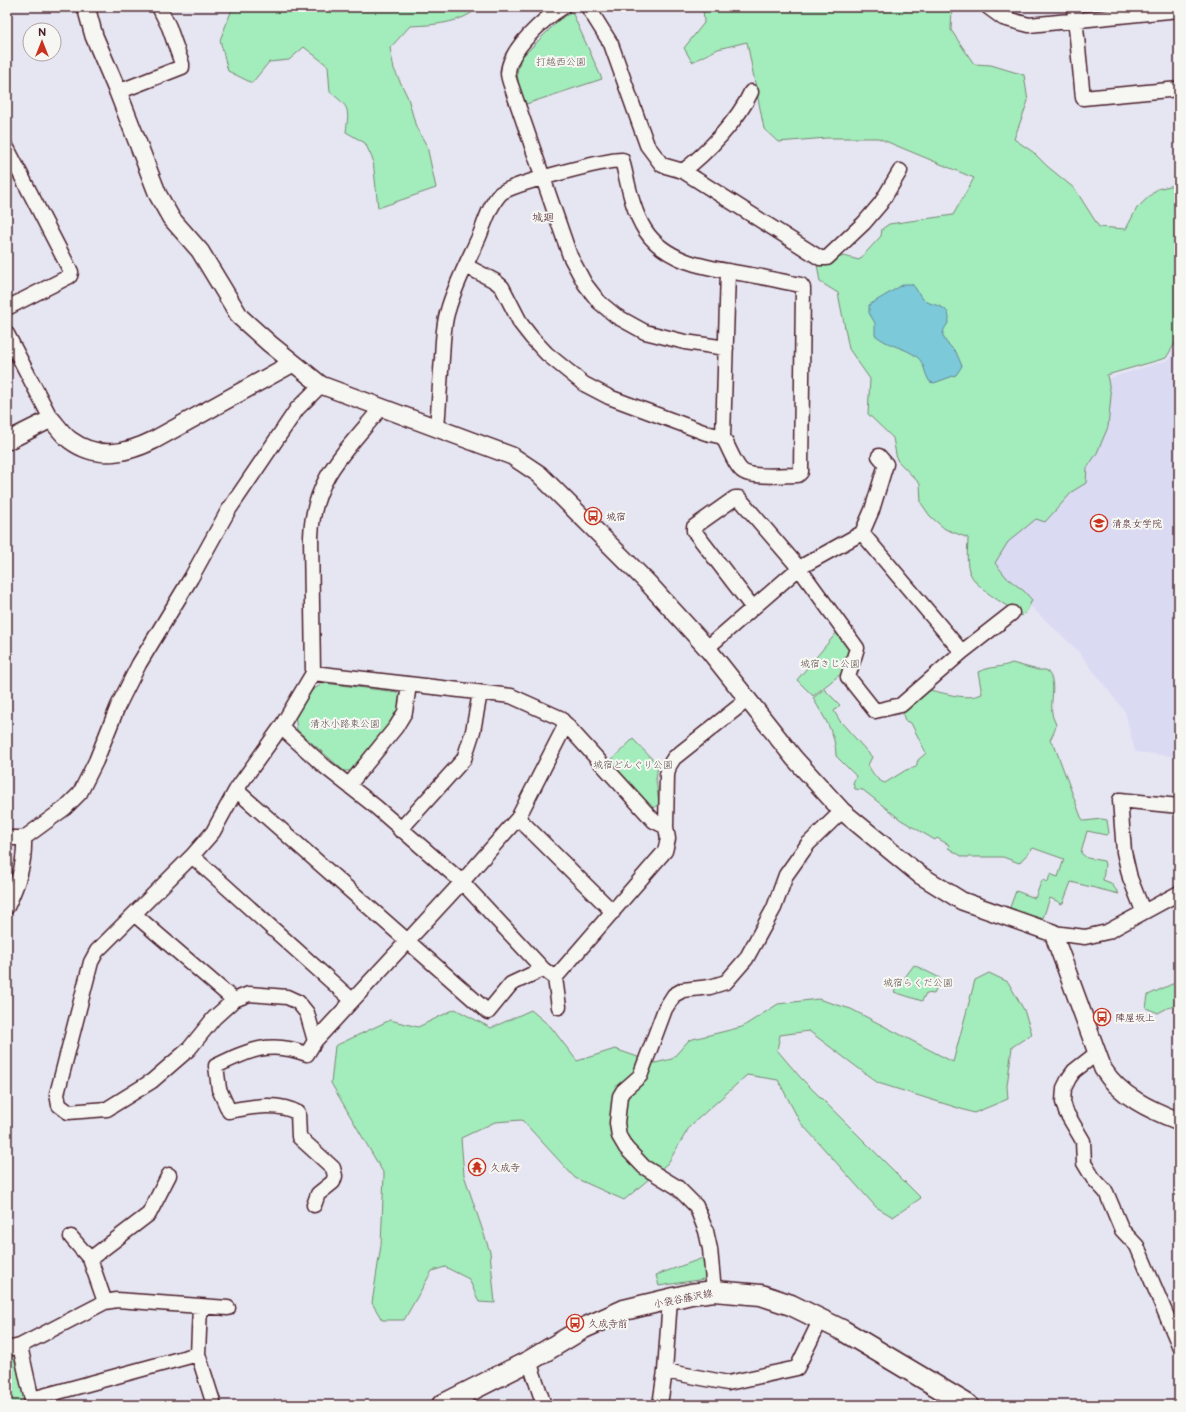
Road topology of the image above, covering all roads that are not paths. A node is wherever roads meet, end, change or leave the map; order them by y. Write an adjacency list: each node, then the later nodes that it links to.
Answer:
1 (86, 7): 9 (street)
2 (159, 7): 9 (street)
3 (563, 7): 14 (street)
4 (588, 7): 12 (street)
5 (988, 7): 7 (street)
6 (1179, 10): 7 (street)
7 (1075, 13): 8 (street)
8 (1179, 89)
9 (118, 92): 20 (street)
10 (750, 92): 12 (street)
11 (7, 148): 17 (street)
12 (683, 171): 13 (street)
13 (900, 171)
14 (543, 179): 15 (street); 16 (street); 19 (street)
15 (466, 266): 24 (street); 25 (street)
16 (728, 271): 19 (street); 25 (street)
17 (7, 308)
18 (9, 344): 23 (street)
19 (726, 348): 25 (street)
20 (294, 364): 21 (street); 23 (street)
21 (321, 385): 22 (street); 48 (street)
22 (380, 408): 24 (street); 34 (street)
23 (51, 419): 26 (street)
24 (437, 428): 32 (street)
25 (723, 437)
26 (7, 441)
27 (879, 456): 28 (street)
28 (862, 533): 29 (street); 33 (street)
29 (799, 568): 30 (street); 30 (street); 33 (street)
30 (753, 608): 32 (street)
31 (1012, 612): 33 (street)
32 (707, 648): 37 (street)
33 (962, 652)
34 (313, 672): 35 (street); 39 (street)
35 (409, 685): 36 (street); 40 (street)
36 (480, 693): 38 (street); 46 (street)
37 (747, 700): 43 (street); 45 (street)
38 (566, 724): 44 (street); 45 (street)
39 (281, 727): 40 (street); 41 (street)
40 (349, 785): 46 (street)
41 (236, 790): 49 (street); 57 (street)
42 (1179, 806): 53 (street)
43 (842, 811): 56 (street); 70 (street)
44 (518, 818): 50 (street); 54 (street)
45 (666, 827): 54 (street)
46 (400, 830): 50 (street)
47 (7, 838): 48 (street)
48 (24, 838): 52 (street)
49 (192, 856): 55 (street); 61 (street)
50 (462, 882): 57 (street); 58 (street)
51 (1179, 894): 53 (street)
52 (7, 907)
53 (1143, 911): 56 (street)
54 (613, 912): 59 (street)
55 (134, 914): 60 (street); 60 (street)
56 (1053, 933): 64 (street)
57 (408, 940): 58 (street); 61 (street)
58 (543, 969): 59 (street)
59 (555, 978): 62 (street)
60 (234, 1000): 63 (street)
61 (352, 1000): 63 (street)
62 (560, 1007)
63 (315, 1041): 67 (street)
64 (1097, 1053): 65 (street); 76 (street)
65 (1179, 1122)
66 (169, 1175): 69 (street)
67 (314, 1205)
68 (71, 1237): 69 (street)
69 (90, 1259): 72 (street)
70 (714, 1291): 71 (main road, 小袋谷藤沢線); 75 (main road, 小袋谷藤沢線)
71 (670, 1299): 79 (main road, 小袋谷藤沢線); 80 (street)
72 (105, 1302): 73 (street); 77 (street)
73 (200, 1307): 74 (street); 78 (street)
74 (228, 1308)
75 (821, 1319): 80 (street); 86 (main road, 小袋谷藤沢線)
76 (1179, 1345)
77 (14, 1348): 81 (street)
78 (198, 1354): 81 (street); 82 (street)
79 (529, 1361): 83 (main road, 小袋谷藤沢線); 84 (street)
80 (665, 1371): 85 (street)
81 (32, 1402)
82 (214, 1405)
83 (442, 1405)
84 (544, 1405)
85 (660, 1405)
86 (968, 1405)

